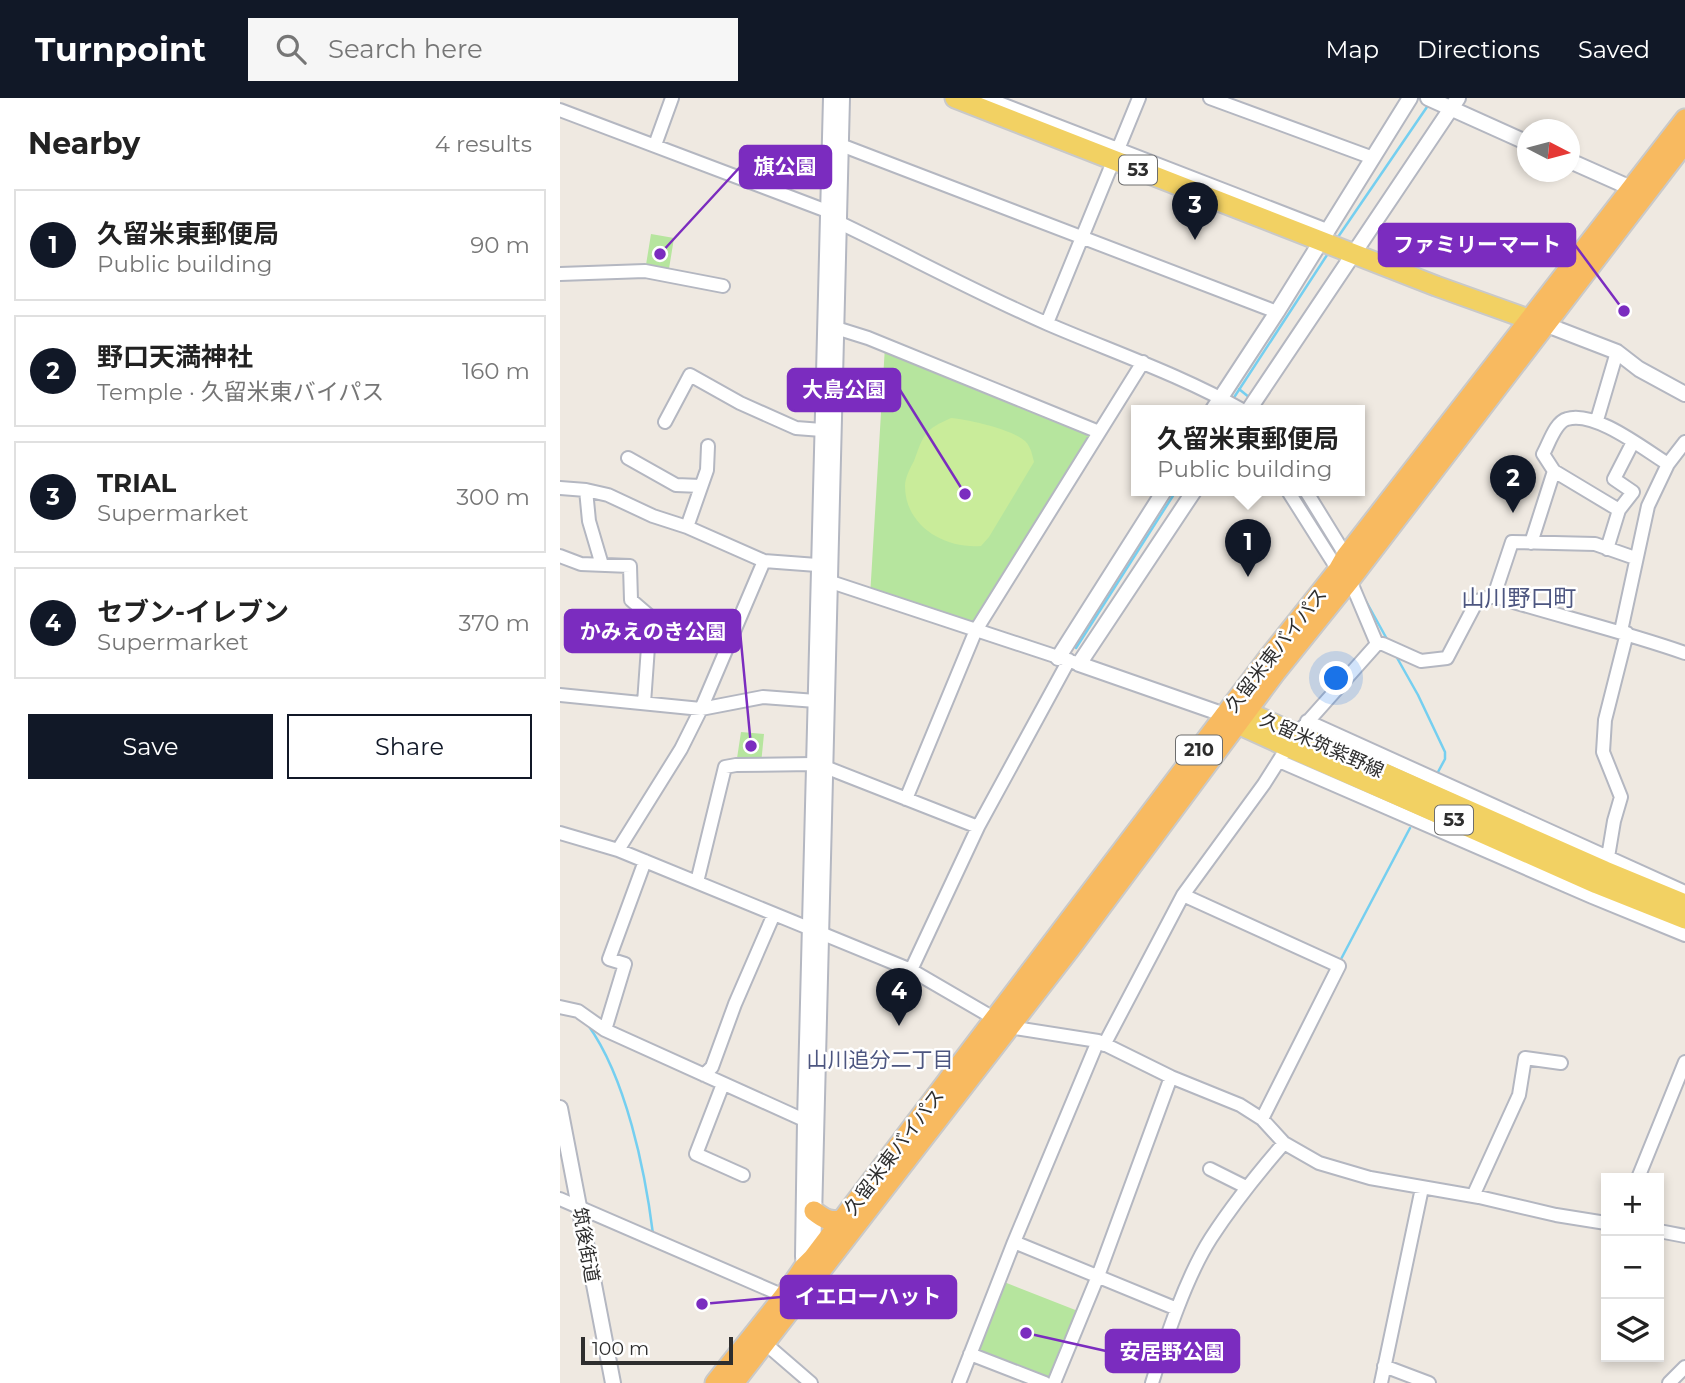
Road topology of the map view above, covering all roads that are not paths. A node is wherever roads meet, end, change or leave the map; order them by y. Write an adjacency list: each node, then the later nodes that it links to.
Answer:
1 (672, 98): 16 (street)
2 (831, 98): 14 (street)
3 (842, 98): 14 (street)
4 (955, 98): 17 (main road, 53)
5 (986, 98): 17 (street)
6 (1139, 98): 17 (street)
7 (1210, 98): 18 (street)
8 (1409, 98): 18 (street)
9 (1428, 98): 10 (street)
10 (1453, 103): 13 (street); 25 (street)
11 (560, 110): 16 (street)
12 (1685, 119): 20 (highway, 久留米東バイパス / 210)
13 (1517, 137)
14 (835, 142): 21 (street); 22 (street); 24 (street)
15 (1685, 143): 29 (highway, 久留米東バイパス / 210)
16 (655, 145): 21 (street)
17 (1116, 155): 23 (main road, 53); 24 (street)
18 (1373, 158): 23 (street)
19 (1580, 165): 20 (street)
20 (1633, 189): 29 (highway, 久留米東バイパス / 210)
21 (827, 211): 22 (street); 41 (street)
22 (840, 223): 30 (street); 31 (street)
23 (1324, 235): 25 (main road, 53); 28 (street)
24 (1082, 237): 28 (street); 30 (street)
25 (1349, 252): 29 (main road, 53); 38 (street)
26 (560, 274): 27 (street)
27 (723, 286)
28 (1277, 312): 35 (street)
29 (1538, 322): 32 (street); 65 (highway, 久留米東バイパス / 210)
30 (1047, 323): 33 (street)
31 (836, 328): 42 (street); 66 (street)
32 (1617, 352): 34 (street); 39 (street)
33 (1143, 362): 35 (street); 42 (street)
34 (1685, 394)
35 (1220, 397): 36 (street); 37 (street)
36 (1215, 405)
37 (1235, 405)
38 (1250, 405)
39 (1597, 420): 43 (street); 48 (street)
40 (665, 422): 41 (street)
41 (822, 430): 64 (street)
42 (1099, 432): 68 (street)
43 (1633, 442): 47 (street); 56 (street)
44 (1685, 442): 47 (street)
45 (708, 446): 49 (street)
46 (628, 458): 49 (street)
47 (1668, 464): 61 (street)
48 (1554, 471): 56 (street); 58 (street)
49 (701, 486): 57 (street)
50 (560, 488): 51 (street)
51 (586, 490): 57 (street); 63 (street)
52 (1161, 496): 72 (street)
53 (1190, 496): 72 (street)
54 (1292, 496): 65 (street)
55 (1308, 496): 65 (street)
56 (1619, 510): 59 (street)
57 (687, 527): 62 (street)
58 (1531, 544): 59 (street); 67 (street)
59 (1608, 549): 61 (street)
60 (560, 556): 63 (street)
61 (1635, 558): 69 (street)
62 (764, 561): 64 (street); 76 (street)
63 (602, 565): 75 (street)
64 (817, 565): 66 (street); 74 (street)
65 (1344, 569): 70 (street); 77 (highway, 久留米東バイパス / 210)
66 (831, 582): 68 (street); 79 (street)
67 (1494, 596): 69 (street); 70 (street)
68 (976, 631): 72 (street); 80 (street)
69 (1624, 632): 71 (street); 85 (street)
70 (1377, 644): 78 (street)
71 (1685, 653)
72 (1069, 660): 77 (street); 81 (street)
73 (560, 695): 75 (street)
74 (816, 701): 76 (street); 79 (street)
75 (644, 703): 76 (street)
76 (701, 709): 83 (street)
77 (1237, 717): 78 (main road, 久留米筑紫野線 / 53); 96 (highway, 久留米東バイパス / 210)
78 (1293, 741): 85 (main road, 久留米筑紫野線 / 53); 85 (street); 88 (street)
79 (820, 766): 80 (street); 86 (street); 92 (street)
80 (906, 799): 81 (street)
81 (978, 827): 94 (street)
82 (560, 833): 83 (street)
83 (618, 850): 84 (street)
84 (645, 861): 86 (street); 97 (street)
85 (1601, 877): 87 (street); 89 (main road, 久留米筑紫野線 / 53); 91 (main road, 久留米筑紫野線 / 53); 93 (street)
86 (697, 882): 90 (street)
87 (1685, 892)
88 (1183, 895): 98 (street); 105 (street)
89 (1685, 904)
90 (774, 914): 92 (street); 101 (street)
91 (1685, 919)
92 (815, 930): 94 (street); 106 (street)
93 (1685, 934)
94 (911, 971): 96 (street)
95 (560, 1007): 97 (street)
96 (1002, 1023): 98 (street); 117 (highway, 久留米東バイパス / 210); 122 (highway, 久留米東バイパス / 210)
97 (605, 1030): 101 (street)
98 (1101, 1043): 102 (street); 121 (street)
99 (1685, 1062): 109 (street)
100 (1561, 1063): 113 (street)
101 (704, 1075): 103 (street)
102 (1171, 1077): 105 (street); 123 (street)
103 (723, 1084): 106 (street); 110 (street)
104 (560, 1108): 115 (street, 筑後街道)
105 (1262, 1119): 107 (street)
106 (811, 1123): 116 (street); 122 (street)
107 (1284, 1143): 111 (street); 112 (street)
108 (1210, 1169): 111 (street)
109 (1640, 1173)
110 (743, 1175)
111 (1246, 1187): 125 (street)
112 (1422, 1188): 113 (street); 128 (street)
113 (1473, 1196): 118 (street)
114 (560, 1199): 115 (street)
115 (580, 1207): 124 (street); 130 (street, 筑後街道)
116 (814, 1211): 117 (highway); 122 (street)
117 (843, 1219): 122 (highway, 久留米東バイパス / 210)
118 (1601, 1222)
119 (1664, 1232): 120 (street)
120 (1685, 1236)
121 (1014, 1242): 123 (street); 127 (street)
122 (812, 1270): 124 (highway, 久留米東バイパス / 210); 126 (highway, 久留米東バイパス / 210)
123 (1098, 1276): 125 (street); 136 (street)
124 (785, 1296): 126 (highway, 久留米東バイパス / 210)
125 (1177, 1309): 137 (street)
126 (759, 1338): 131 (highway, 久留米東バイパス / 210); 132 (highway, 久留米東バイパス / 210); 133 (street)
127 (970, 1354): 134 (street); 135 (street)
128 (1384, 1366): 138 (street); 139 (street)
129 (1685, 1367): 140 (street)
130 (613, 1383)
131 (715, 1383)
132 (734, 1383)
133 (811, 1383)
134 (959, 1383)
135 (1045, 1383)
136 (1054, 1383)
137 (1152, 1383)
138 (1381, 1383)
139 (1429, 1383)
140 (1669, 1383)

